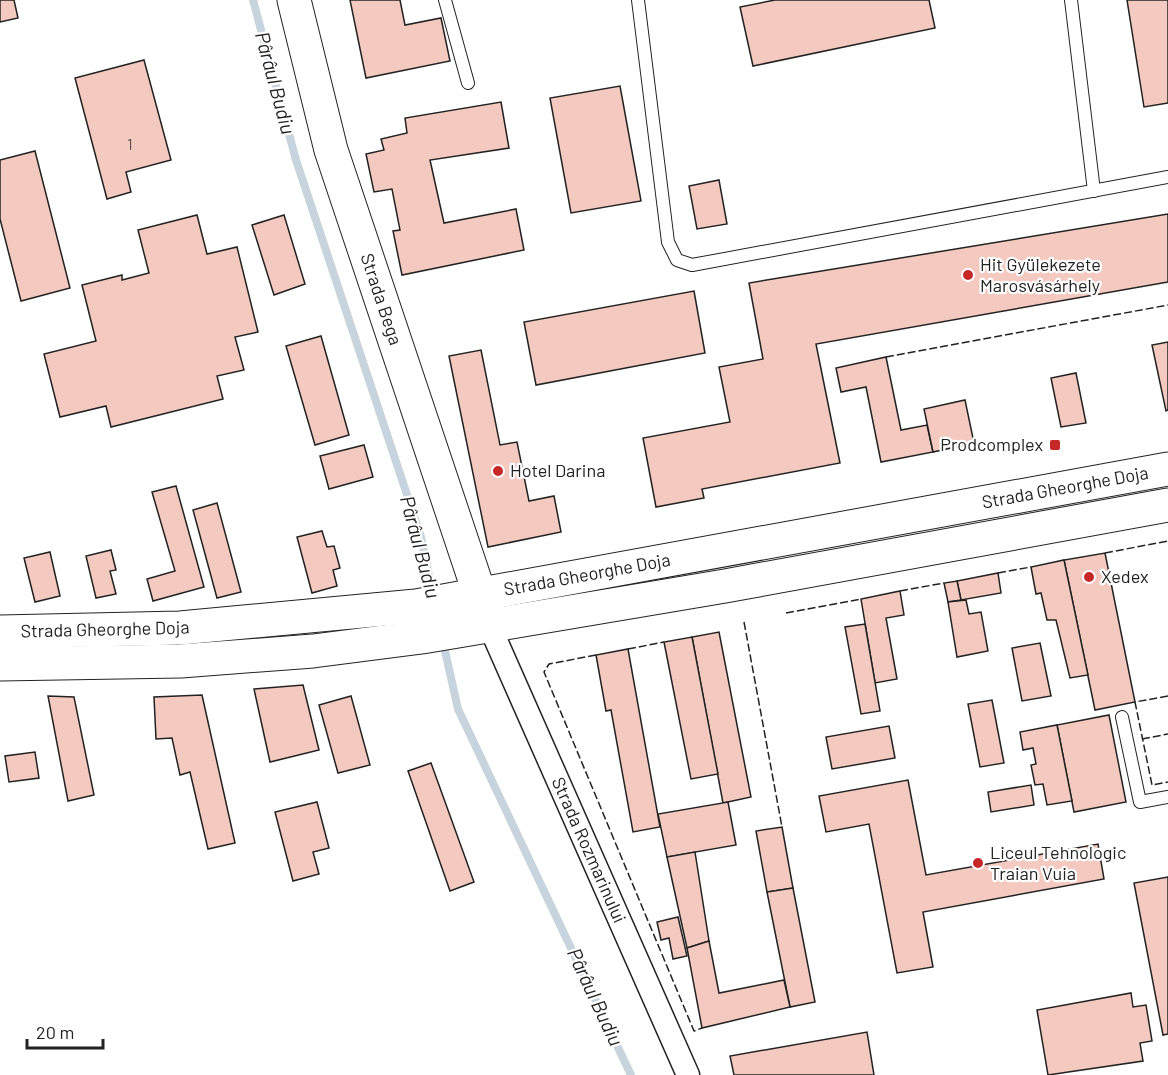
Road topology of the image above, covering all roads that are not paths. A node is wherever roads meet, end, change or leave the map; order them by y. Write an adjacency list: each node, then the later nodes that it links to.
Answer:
1 (294, 0): 10 (main road, Strada Bega)
2 (445, 0): 5 (lane)
3 (638, 0): 7 (lane)
4 (1071, 0): 7 (lane)
5 (468, 83)
6 (1168, 177): 7 (lane)
7 (1094, 191)
8 (1168, 469): 10 (main road, Strada Gheorghe Doja)
9 (1168, 505): 12 (main road, Strada Gheorghe Doja)
10 (472, 597): 11 (main road, Strada Gheorghe Doja); 12 (main road, Strada Bega)
11 (419, 621): 12 (main road, Strada Gheorghe Doja); 13 (main road, Strada Gheorghe Doja); 14 (main road, Strada Gheorghe Doja)
12 (482, 628): 17 (street, Strada Rozmarinului)
13 (0, 632)
14 (0, 663)
15 (1122, 717): 16 (lane)
16 (1168, 797)
17 (688, 1075)

